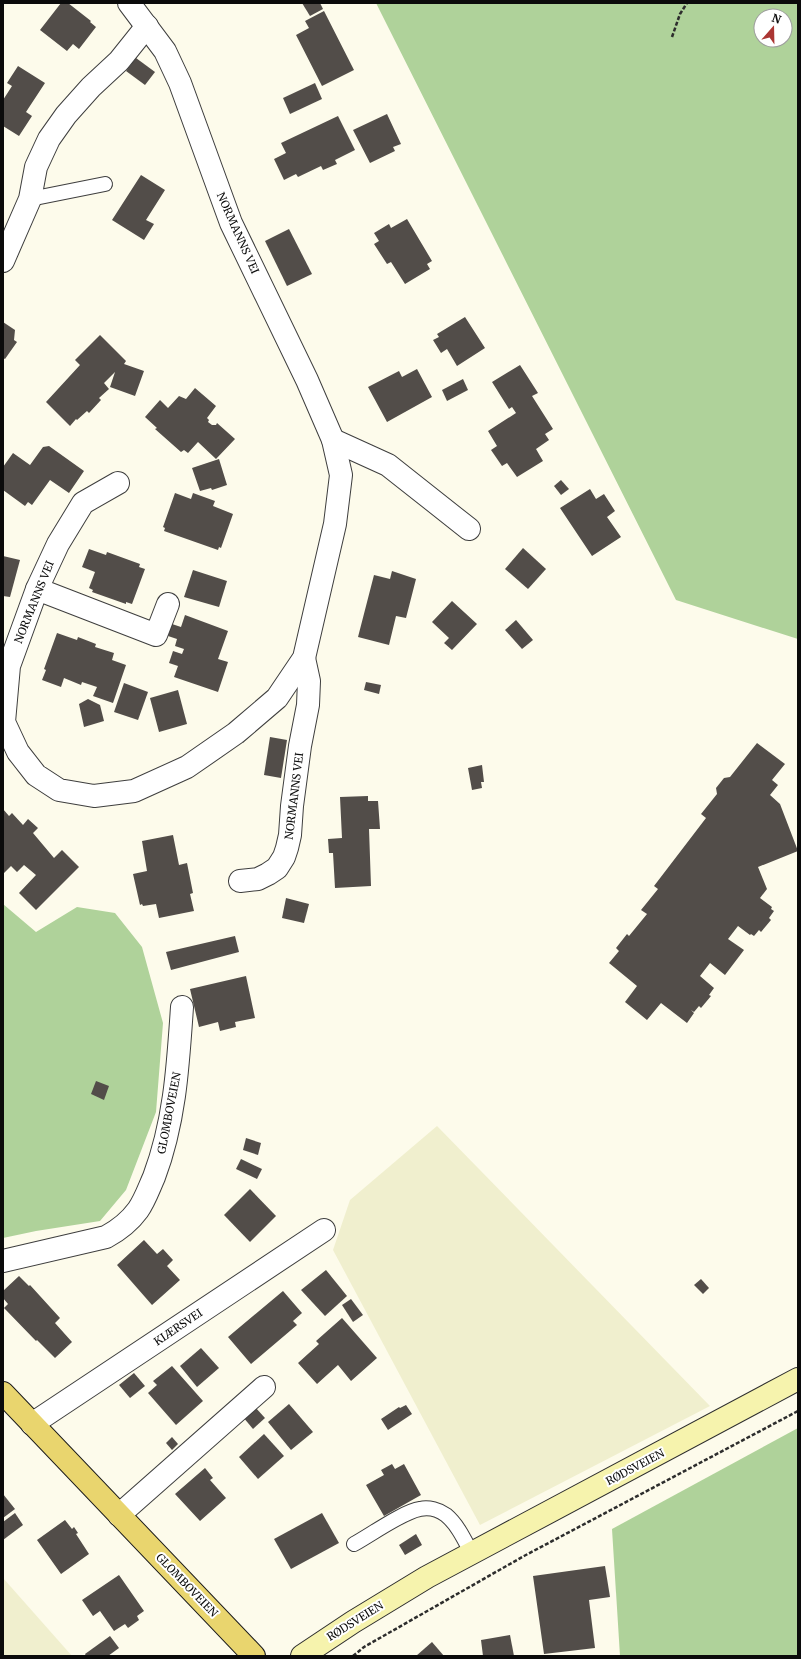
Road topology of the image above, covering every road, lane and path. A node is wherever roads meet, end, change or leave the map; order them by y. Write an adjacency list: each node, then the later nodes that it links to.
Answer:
1 (128, 3): 3 (street, NORMANNS VEI)
2 (687, 3): 4 (path)
3 (148, 26): 6 (street); 8 (street, NORMANNS VEI)
4 (672, 37)
5 (105, 184): 6 (lane)
6 (30, 199): 7 (street)
7 (3, 261)
8 (333, 440): 10 (street); 13 (street, NORMANNS VEI)
9 (118, 483): 11 (street, NORMANNS VEI)
10 (469, 529)
11 (37, 589): 12 (street); 13 (street, NORMANNS VEI)
12 (168, 604)
13 (304, 658): 14 (street, NORMANNS VEI)
14 (240, 881)
15 (182, 1007): 17 (street, GLOMBOVEIEN)
16 (324, 1230): 22 (street, KIÆRSVEI)
17 (3, 1261)
18 (798, 1379): 25 (street, RØDSVEIEN)
19 (264, 1387): 23 (street)
20 (3, 1393): 22 (main road, GLOMBOVEIEN)
21 (798, 1411): 28 (path)
22 (32, 1424): 23 (main road, GLOMBOVEIEN)
23 (119, 1515): 26 (main road, GLOMBOVEIEN)
24 (354, 1544): 25 (lane)
25 (472, 1554): 27 (street, RØDSVEIEN)
26 (254, 1656)
27 (302, 1656)
28 (353, 1656)

